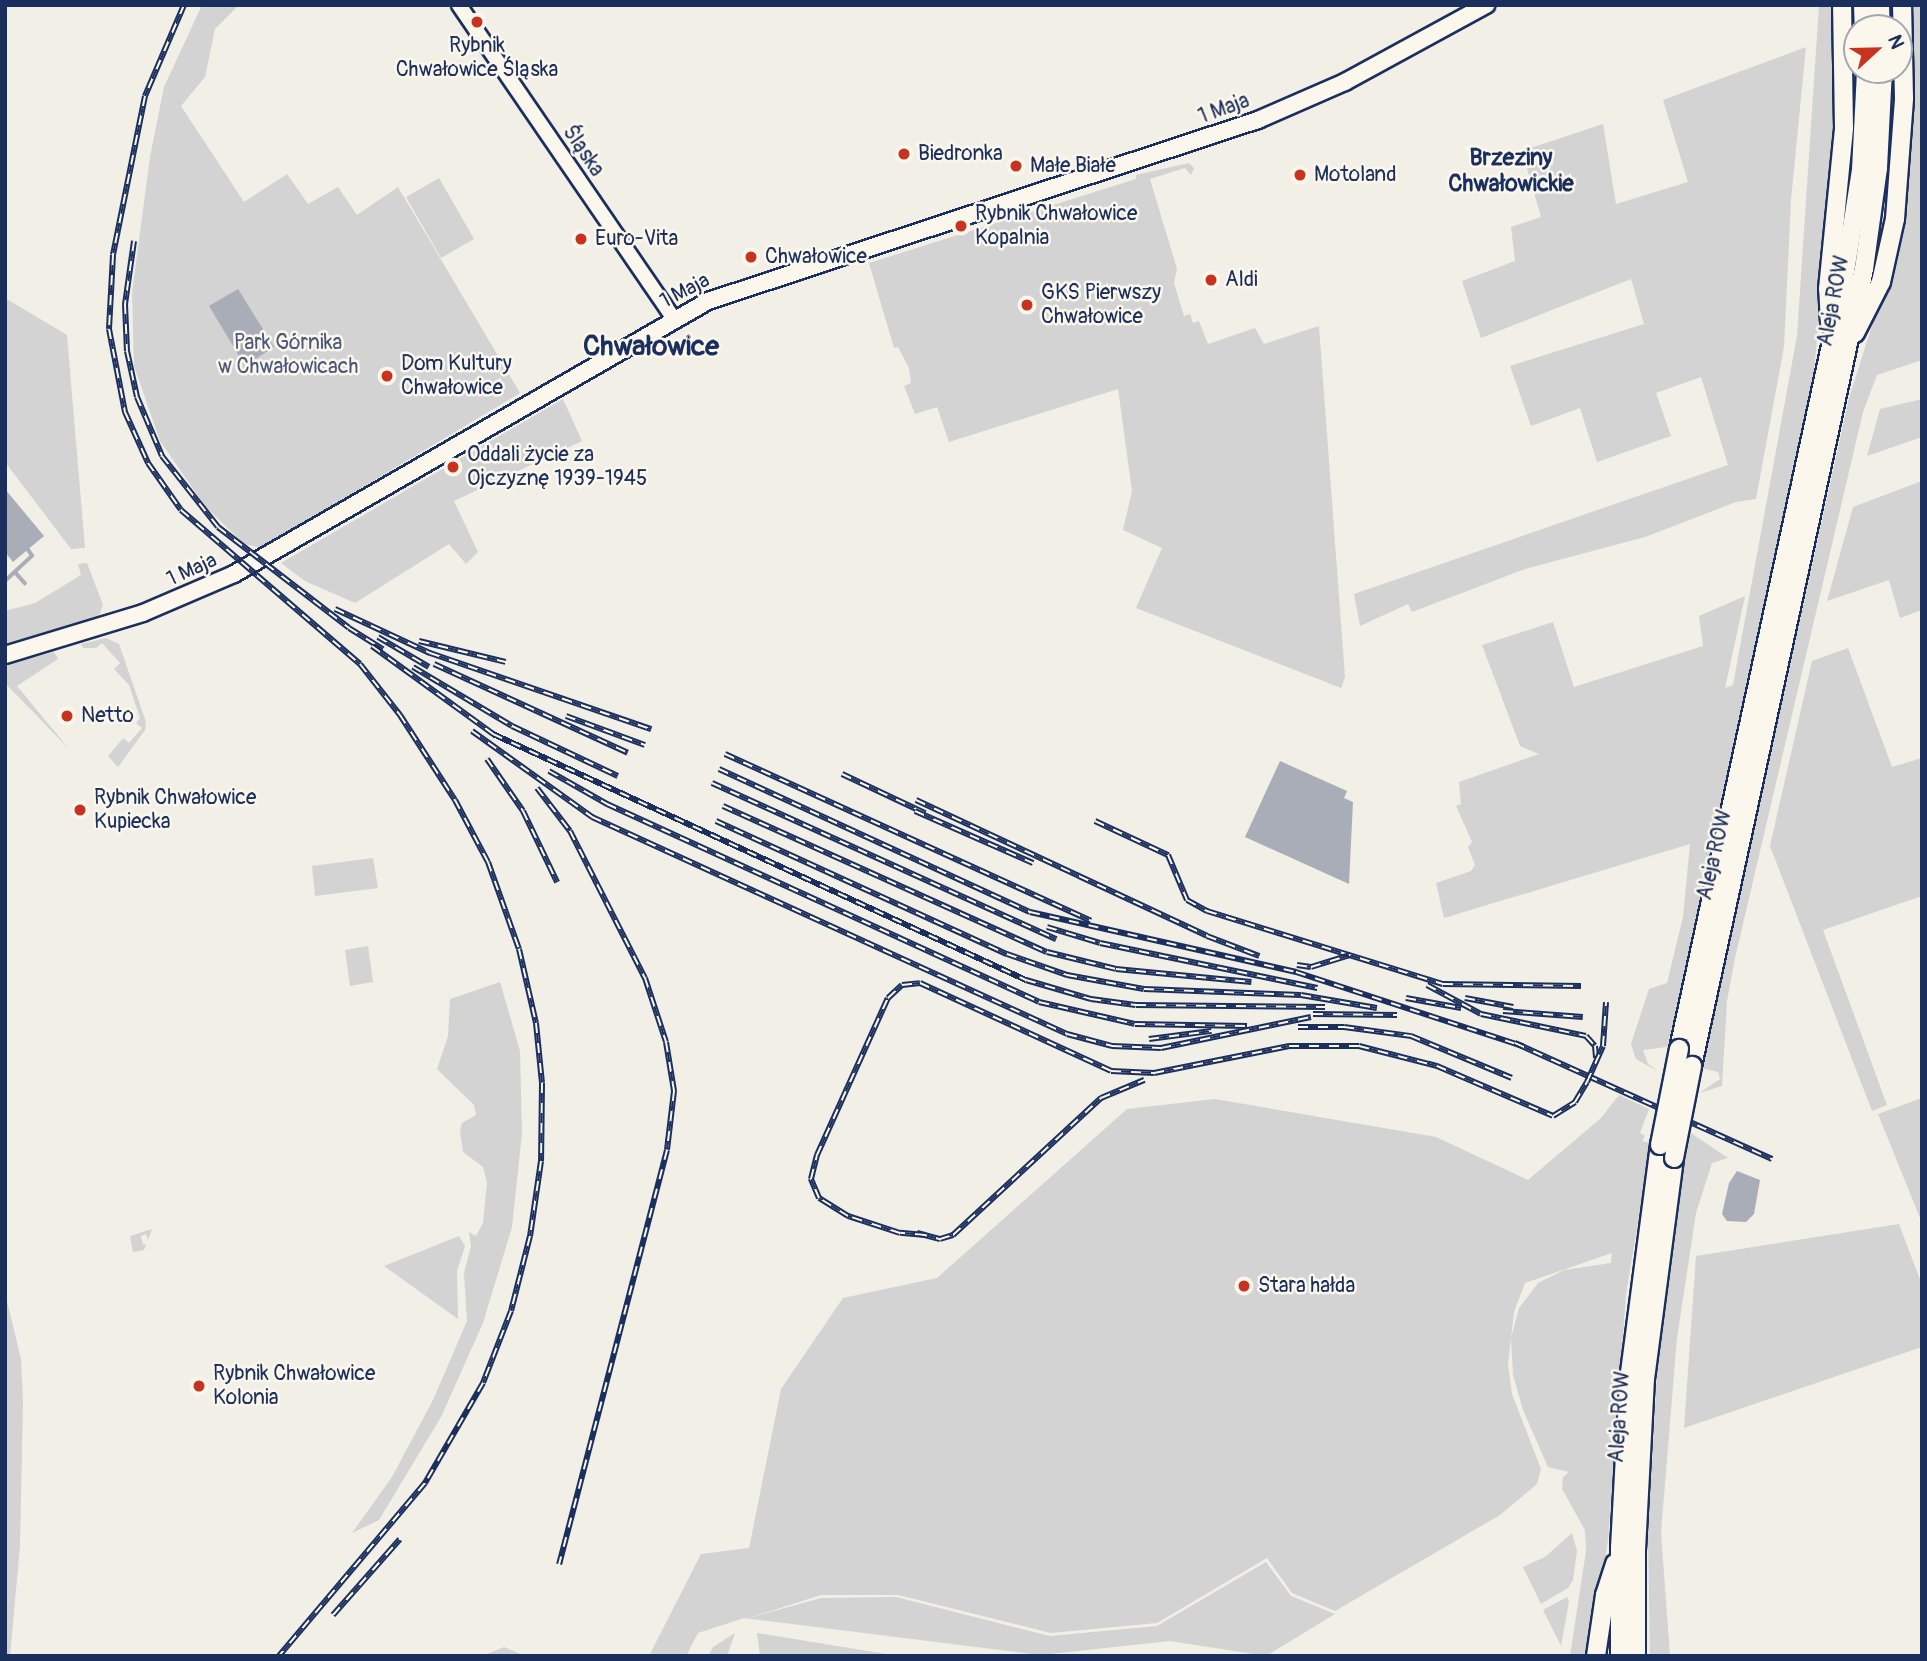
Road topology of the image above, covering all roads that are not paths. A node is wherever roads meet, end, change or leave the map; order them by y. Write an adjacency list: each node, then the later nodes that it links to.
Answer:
1 (459, 5): 7 (street, Śląska)
2 (1486, 5): 7 (main road, 1 Maja)
3 (1842, 5): 8 (main road)
4 (1902, 5): 8 (main road)
5 (1865, 84): 8 (main road, Aleja ROW)
6 (1882, 84): 8 (main road, Aleja ROW)
7 (674, 319): 9 (main road, 1 Maja)
8 (1840, 346): 10 (main road, Aleja ROW, bridge); 13 (main road, Aleja ROW, bridge)
9 (5, 655)
10 (1620, 1548): 11 (main road); 12 (main road, Aleja ROW)
11 (1596, 1656)
12 (1620, 1656)
13 (1636, 1656)

